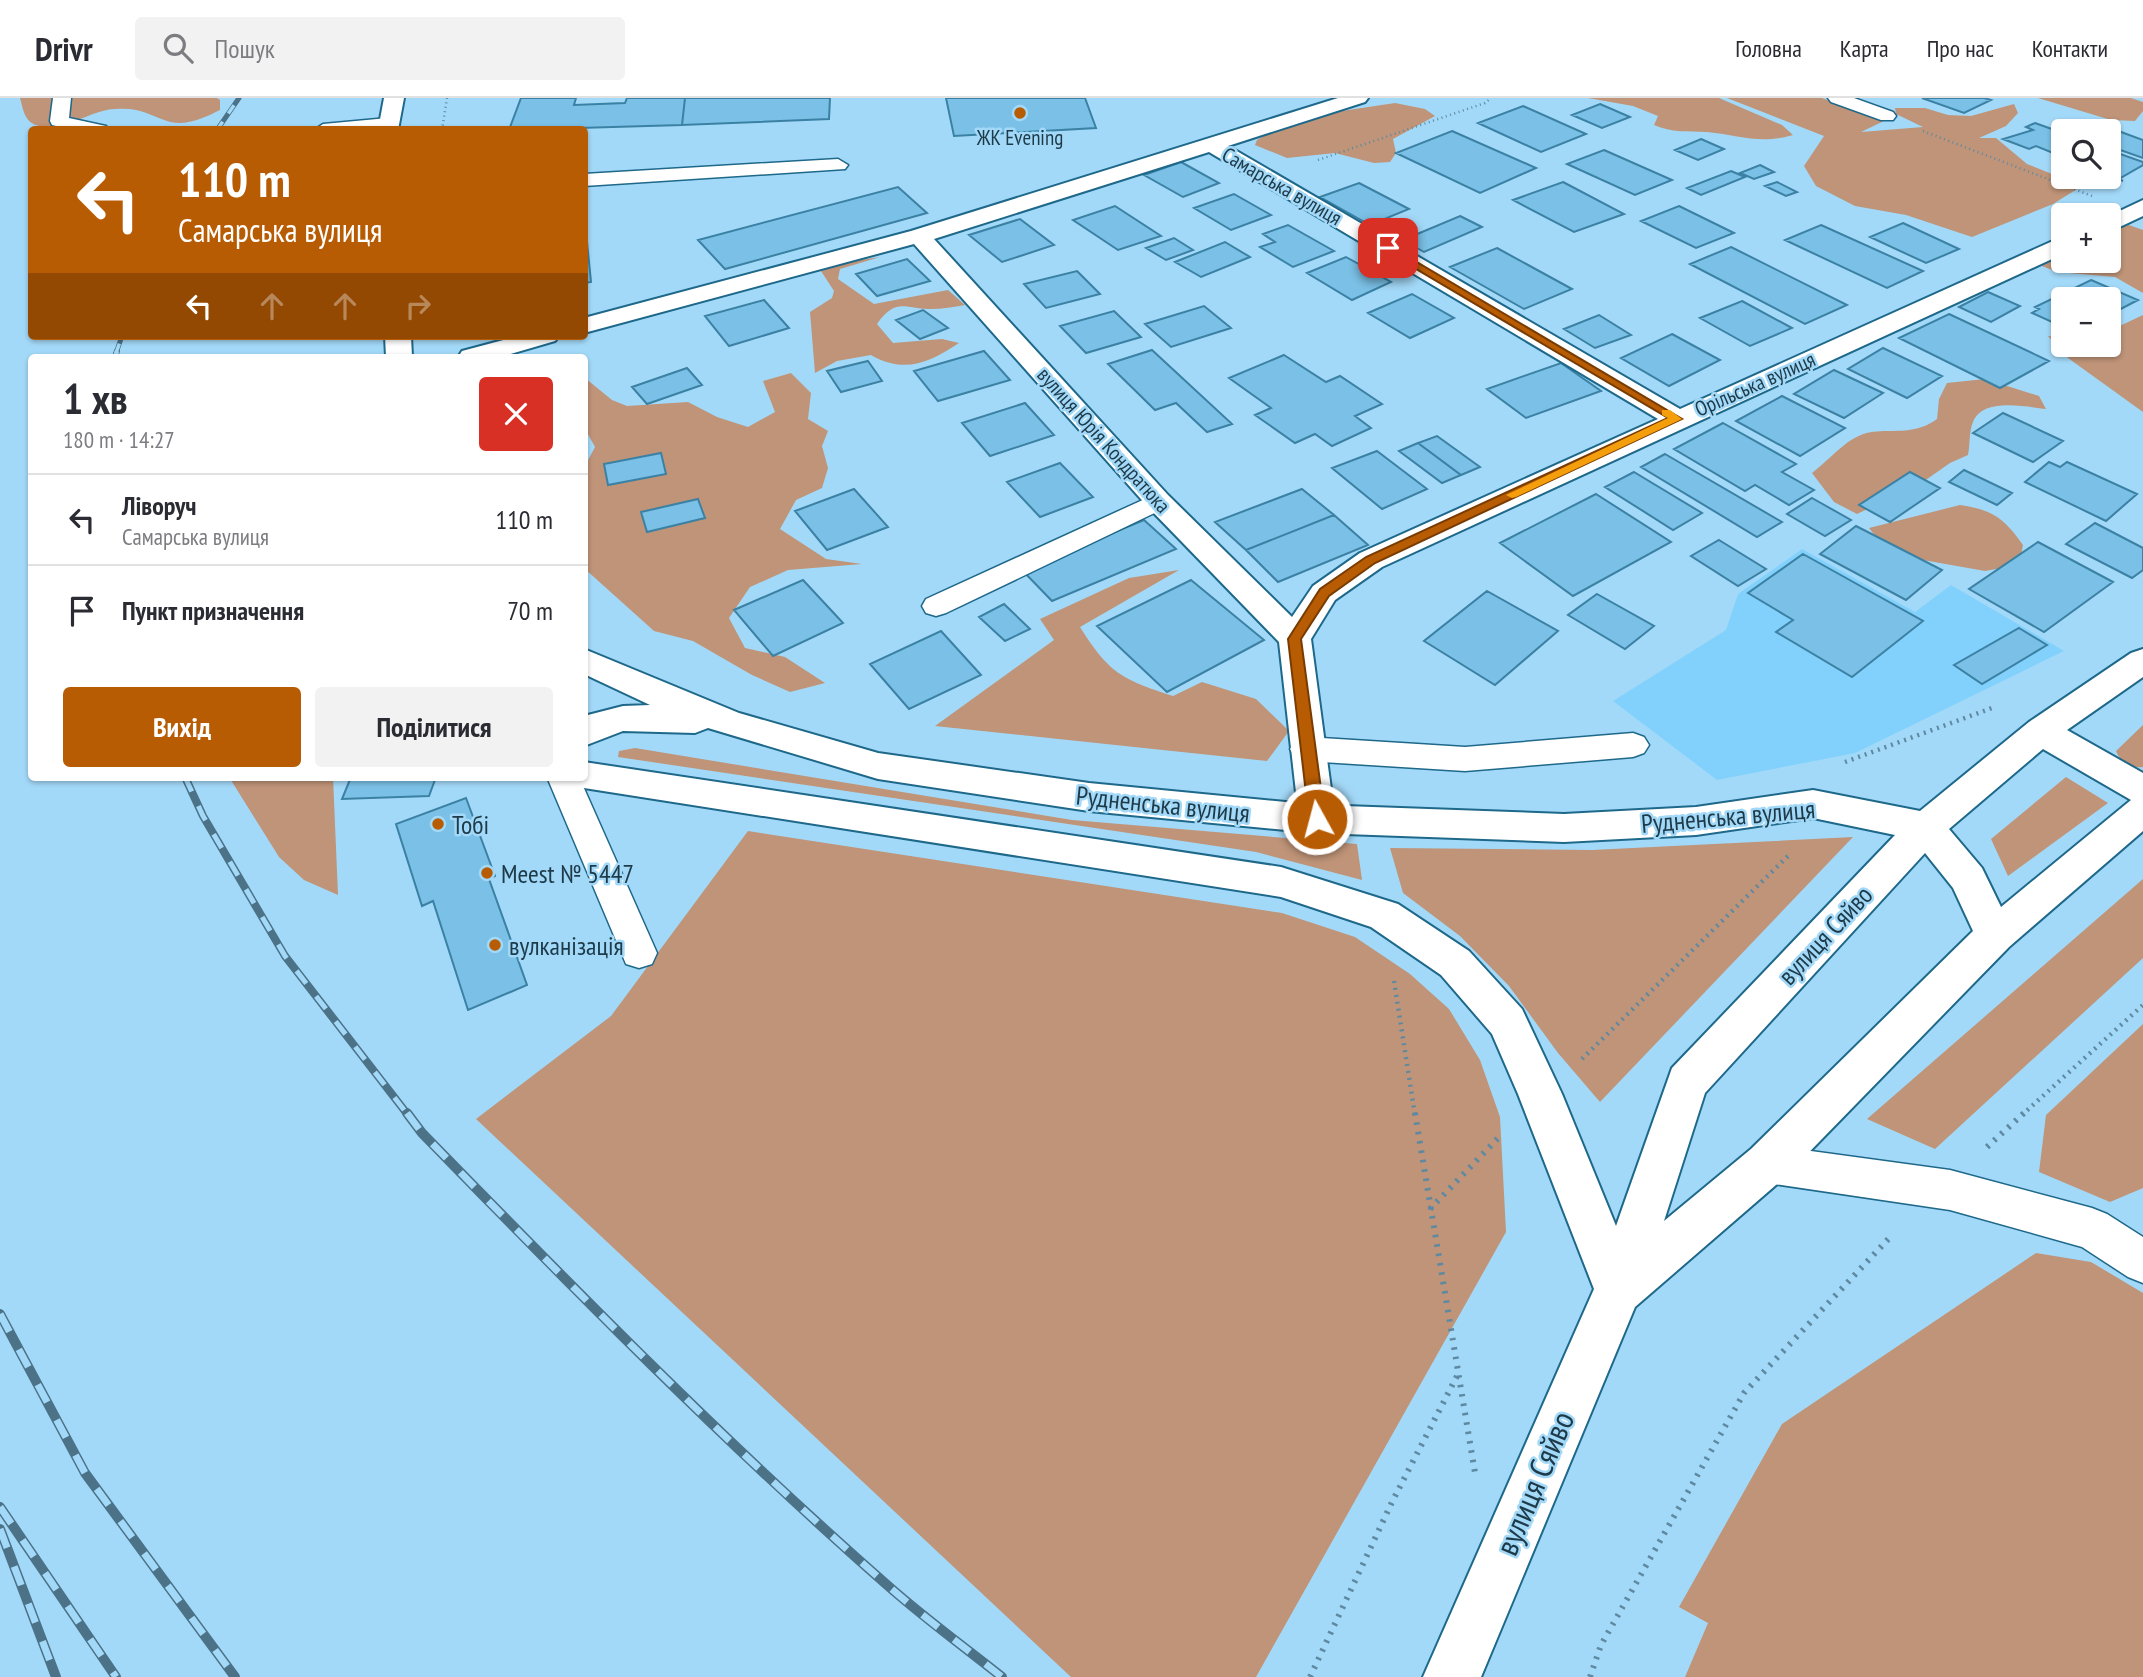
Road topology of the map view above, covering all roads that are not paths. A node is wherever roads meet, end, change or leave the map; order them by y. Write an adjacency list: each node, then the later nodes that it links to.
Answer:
1 (62, 98): 6 (lane)
2 (394, 98): 7 (street)
3 (1358, 98): 8 (street)
4 (1837, 98): 5 (lane)
5 (1887, 116)
6 (81, 126)
7 (388, 126)
8 (1212, 145): 13 (street); 18 (street, Самарська вулиця)
9 (838, 165): 10 (lane)
10 (588, 180)
11 (2140, 213): 12 (street)
12 (2121, 220)
13 (919, 236): 15 (street); 19 (street, вулиця Юрія Кондратюка)
14 (2051, 250): 18 (street, Орільська вулиця)
15 (588, 325)
16 (532, 340): 17 (street)
17 (482, 354)
18 (1677, 419): 21 (street, Орільська вулиця)
19 (1158, 501): 20 (lane); 21 (street, вулиця Юрія Кондратюка)
20 (936, 606)
21 (1294, 639): 28 (street)
22 (2143, 661): 26 (street, вулиця Сяйво)
23 (588, 662): 24 (street, Рудненська вулиця)
24 (728, 722): 25 (street); 33 (street, Рудненська вулиця)
25 (588, 730)
26 (2041, 730): 31 (street); 34 (street, вулиця Сяйво)
27 (1633, 745): 28 (lane)
28 (1306, 749): 33 (street)
29 (588, 776): 39 (street)
30 (565, 781): 36 (lane)
31 (2143, 790)
32 (2143, 810): 35 (street, вулиця Сяйво)
33 (1317, 819): 34 (street, Рудненська вулиця)
34 (1926, 827): 35 (street); 39 (street, вулиця Сяйво)
35 (1995, 935): 37 (street, вулиця Сяйво)
36 (639, 953)
37 (1767, 1164): 38 (lane); 39 (street, вулиця Сяйво)
38 (2143, 1262)
39 (1618, 1290): 40 (street, вулиця Сяйво)
40 (1452, 1677)

